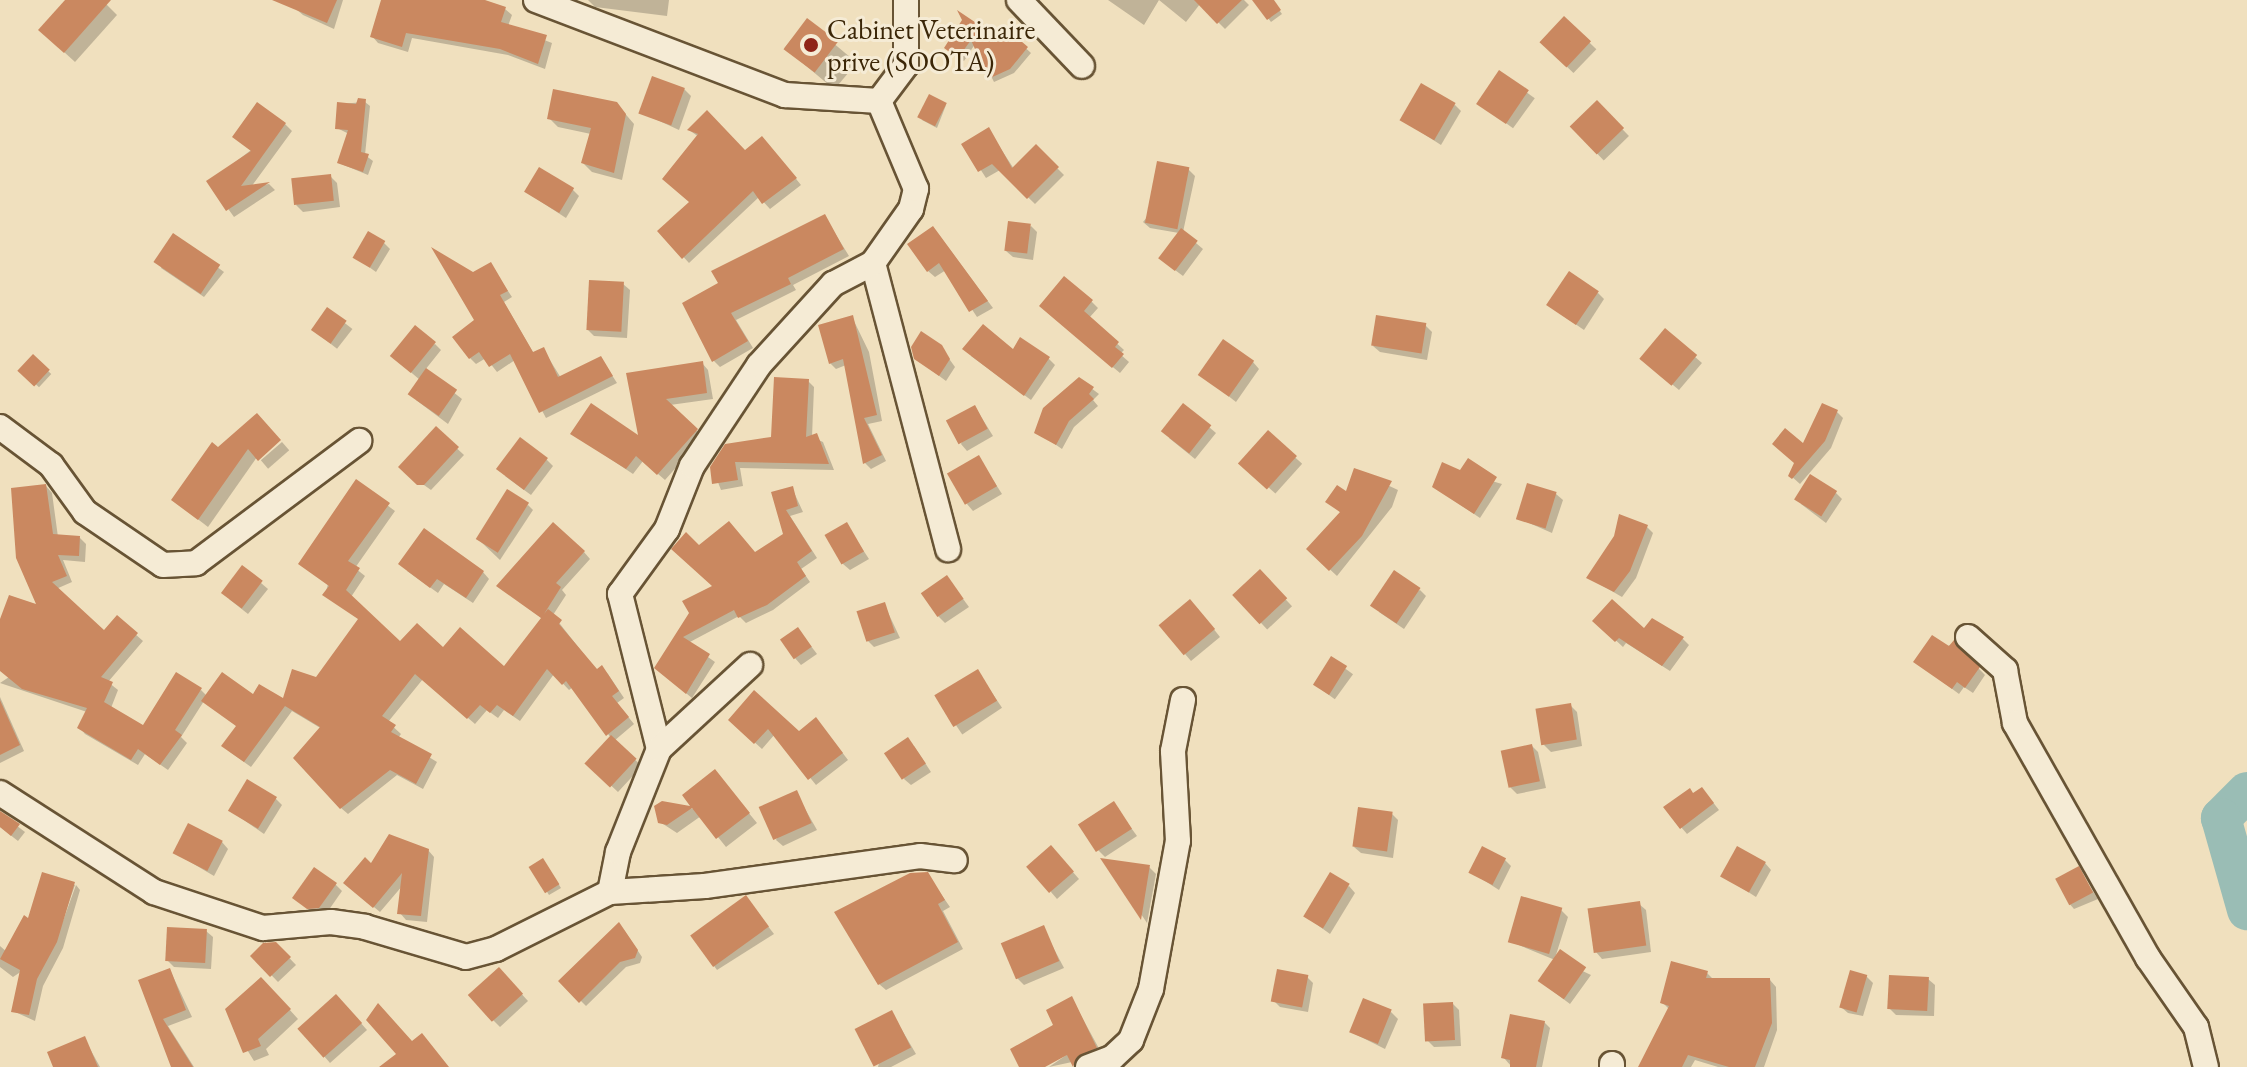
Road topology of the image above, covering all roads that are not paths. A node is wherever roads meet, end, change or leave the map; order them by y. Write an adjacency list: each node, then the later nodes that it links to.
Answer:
1 (536, 0): 5 (street)
2 (906, 0): 5 (street)
3 (1019, 0): 4 (street)
4 (1082, 66)
5 (879, 101): 6 (street)
6 (873, 263): 9 (street); 13 (street)
7 (0, 427): 8 (street)
8 (359, 441)
9 (948, 549)
10 (1968, 637): 18 (street)
11 (750, 665): 13 (street)
12 (1183, 700): 17 (street)
13 (659, 749): 16 (street)
14 (0, 793): 16 (street)
15 (955, 860): 16 (street)
16 (610, 892)
17 (1088, 1067)
18 (2206, 1067)

